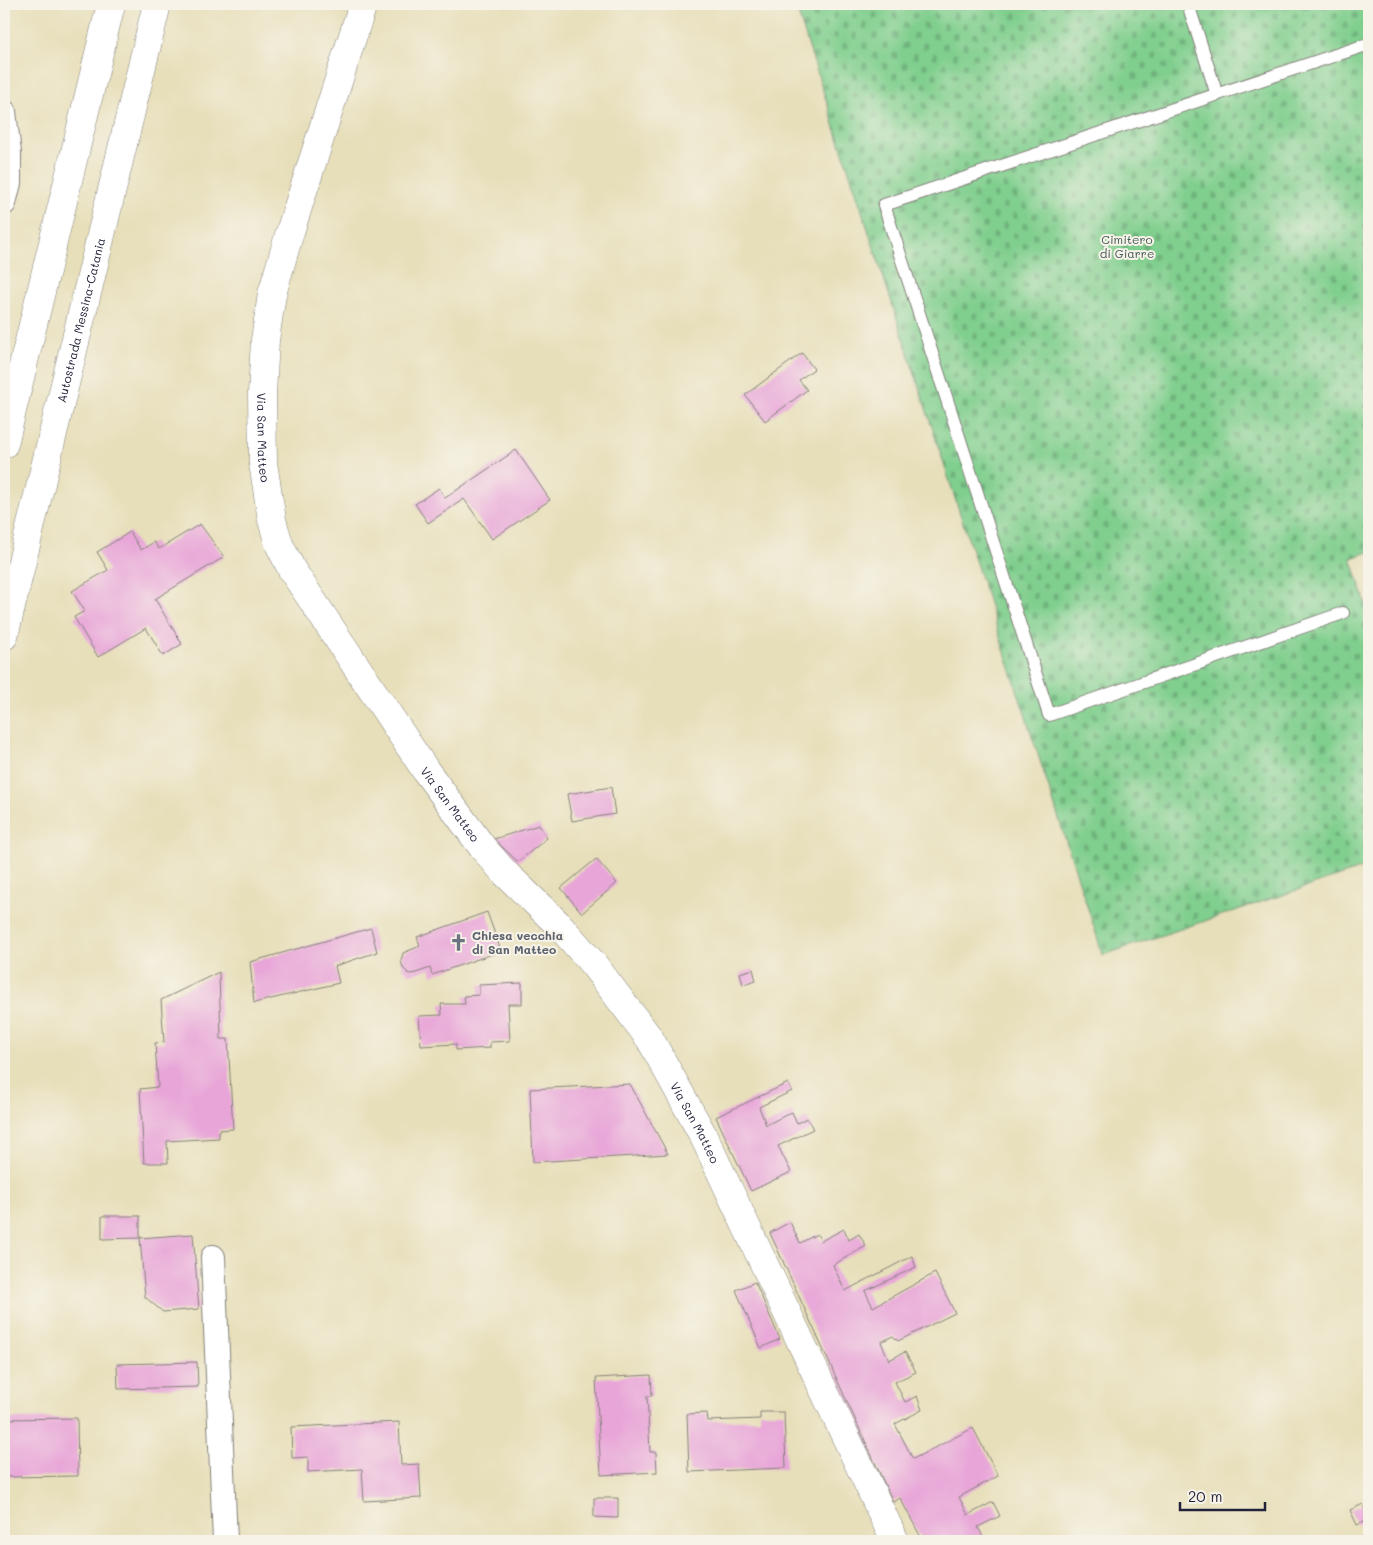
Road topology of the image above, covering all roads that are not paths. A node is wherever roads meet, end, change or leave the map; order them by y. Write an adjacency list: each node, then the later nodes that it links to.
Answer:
1 (111, 4): 9 (main road)
2 (157, 4): 11 (main road, Autostrada Messina-Catania)
3 (363, 4): 14 (main road, Via San Matteo)
4 (1188, 4): 6 (lane)
5 (1369, 44): 6 (lane)
6 (1217, 95): 10 (lane)
7 (4, 112): 8 (street)
8 (4, 203)
9 (4, 444)
10 (1343, 613)
11 (4, 636)
12 (213, 1257): 13 (street)
13 (225, 1541)
14 (895, 1541)

